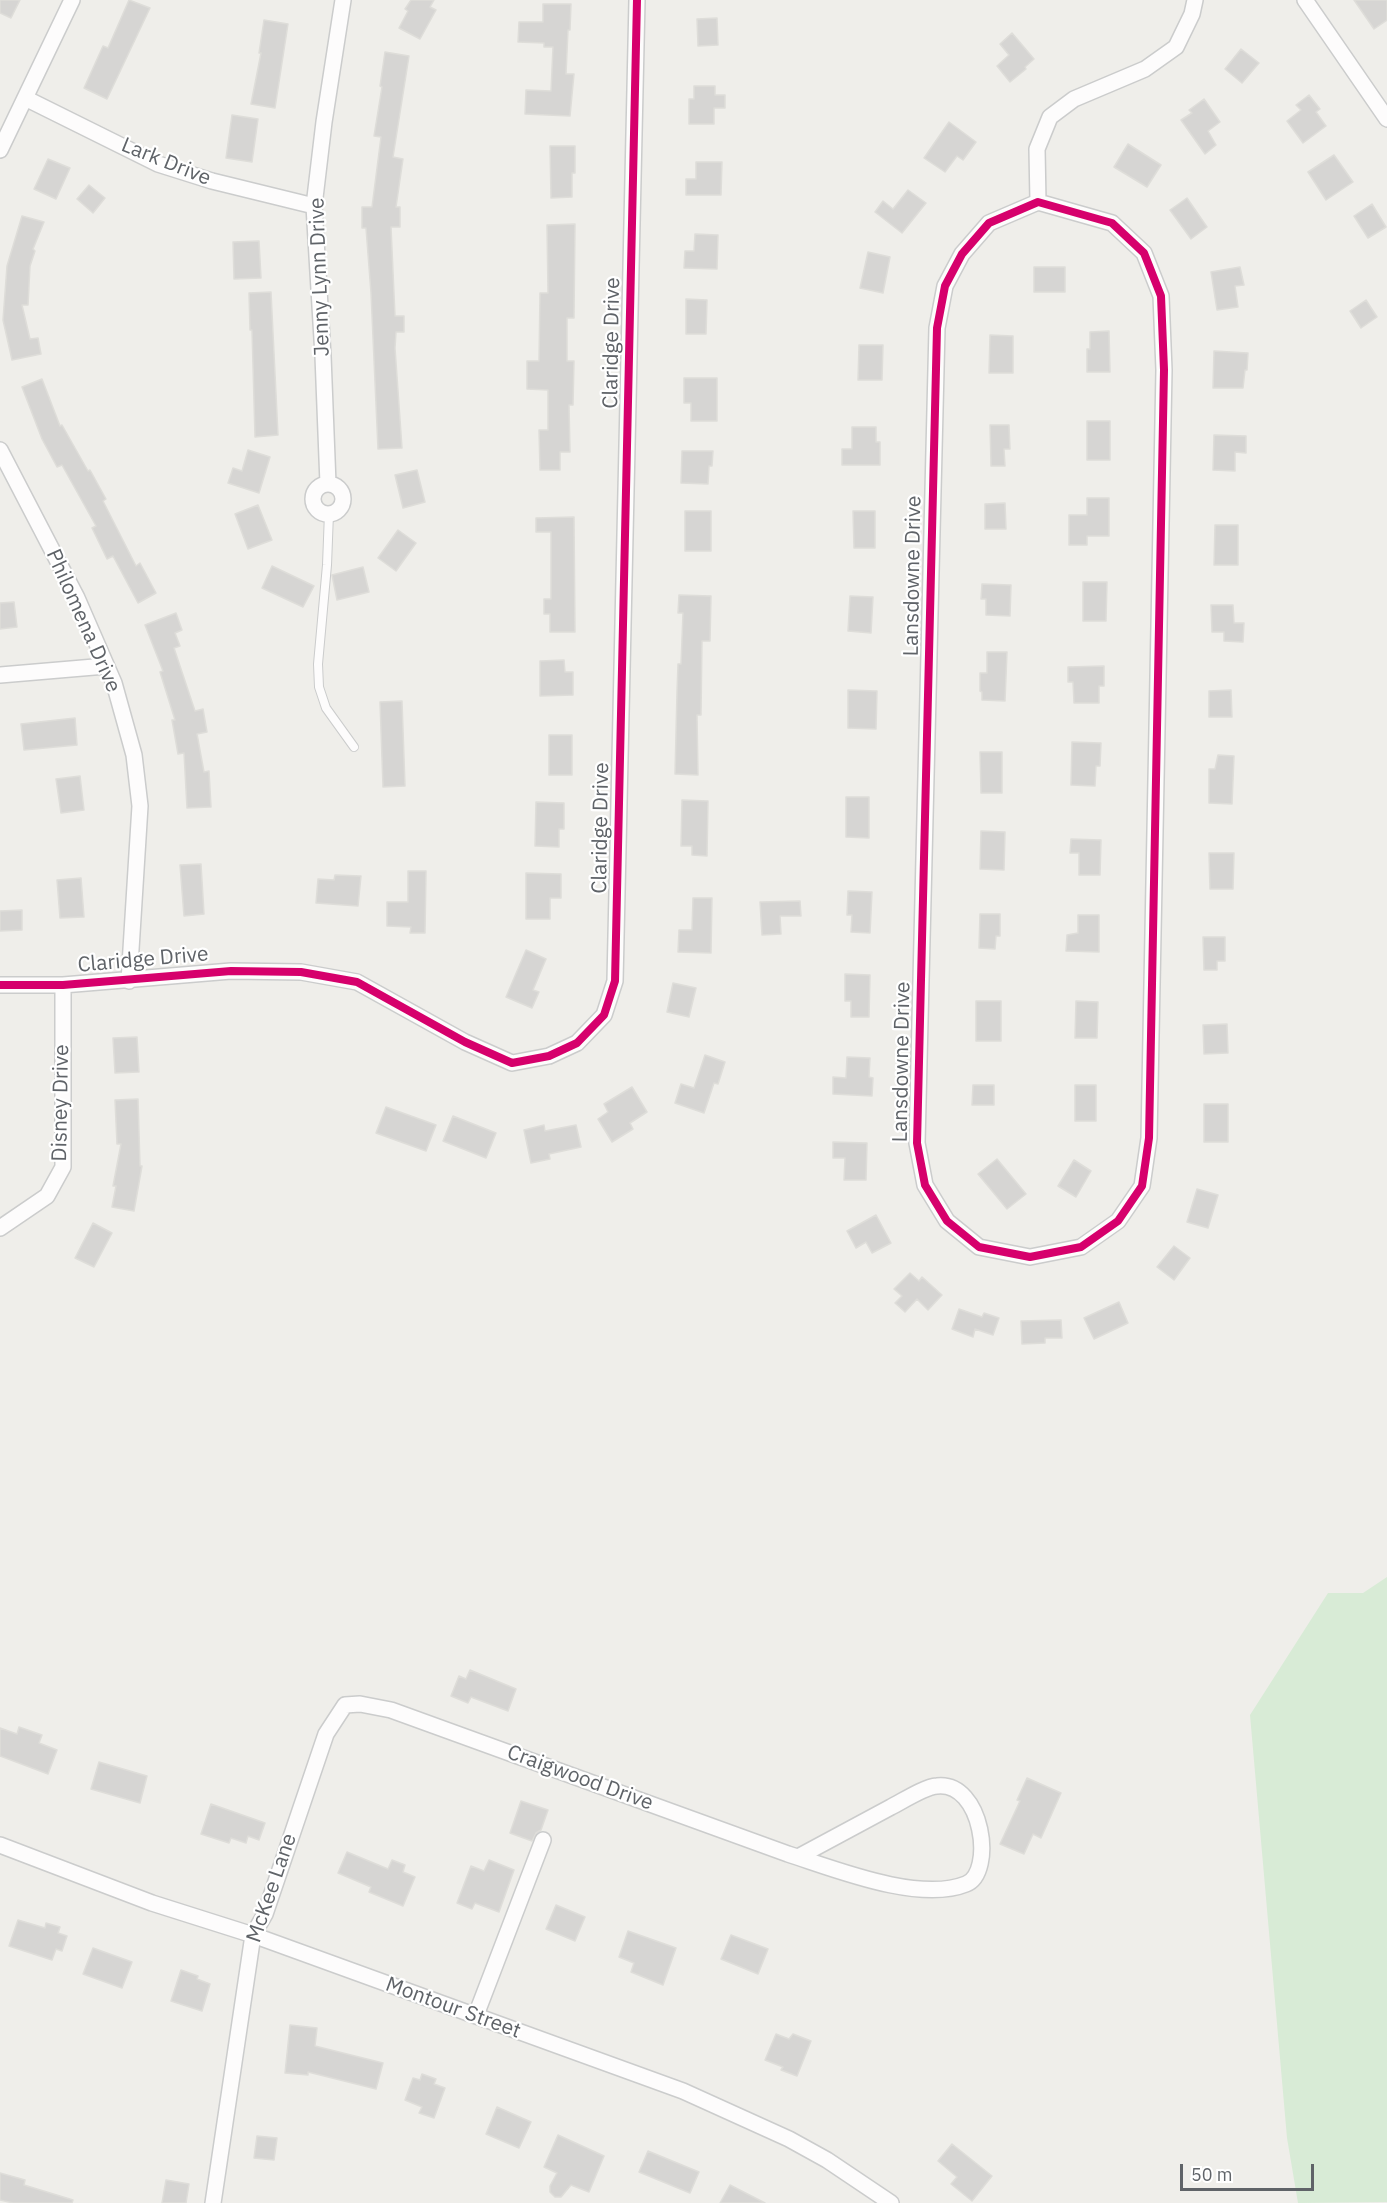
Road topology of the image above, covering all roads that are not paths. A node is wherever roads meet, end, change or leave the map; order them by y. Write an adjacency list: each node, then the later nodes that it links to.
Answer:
1 (72, 0): 6 (street)
2 (343, 0): 10 (street, Jenny Lynn Drive)
3 (637, 0): 17 (street, Claridge Drive)
4 (1196, 0): 9 (street)
5 (1305, 0): 7 (street)
6 (25, 98): 8 (street); 10 (street, Lark Drive)
7 (1387, 119)
8 (0, 150)
9 (1038, 202): 9 (street, Lansdowne Drive)
10 (314, 206): 12 (street, Jenny Lynn Drive)
11 (0, 450): 14 (street, Philomena Drive)
12 (328, 484): 13 (street); 13 (street, Jenny Lynn Drive)
13 (328, 513): 16 (lane)
14 (106, 666): 15 (street); 17 (street, Philomena Drive)
15 (0, 675)
16 (354, 747)
17 (129, 981): 19 (street, Claridge Drive)
18 (0, 985): 19 (street, Claridge Drive)
19 (63, 985): 20 (street, Disney Drive)
20 (0, 1228)
21 (360, 1704): 24 (street, Craigwood Drive); 25 (street, McKee Lane)
22 (543, 1840): 26 (street)
23 (0, 1845): 25 (street, Montour Street)
24 (798, 1857): 24 (street, Craigwood Drive)
25 (253, 1935): 26 (street, Montour Street); 27 (street, McKee Lane)
26 (476, 2015): 28 (street, Montour Street)
27 (213, 2203)
28 (891, 2203)

